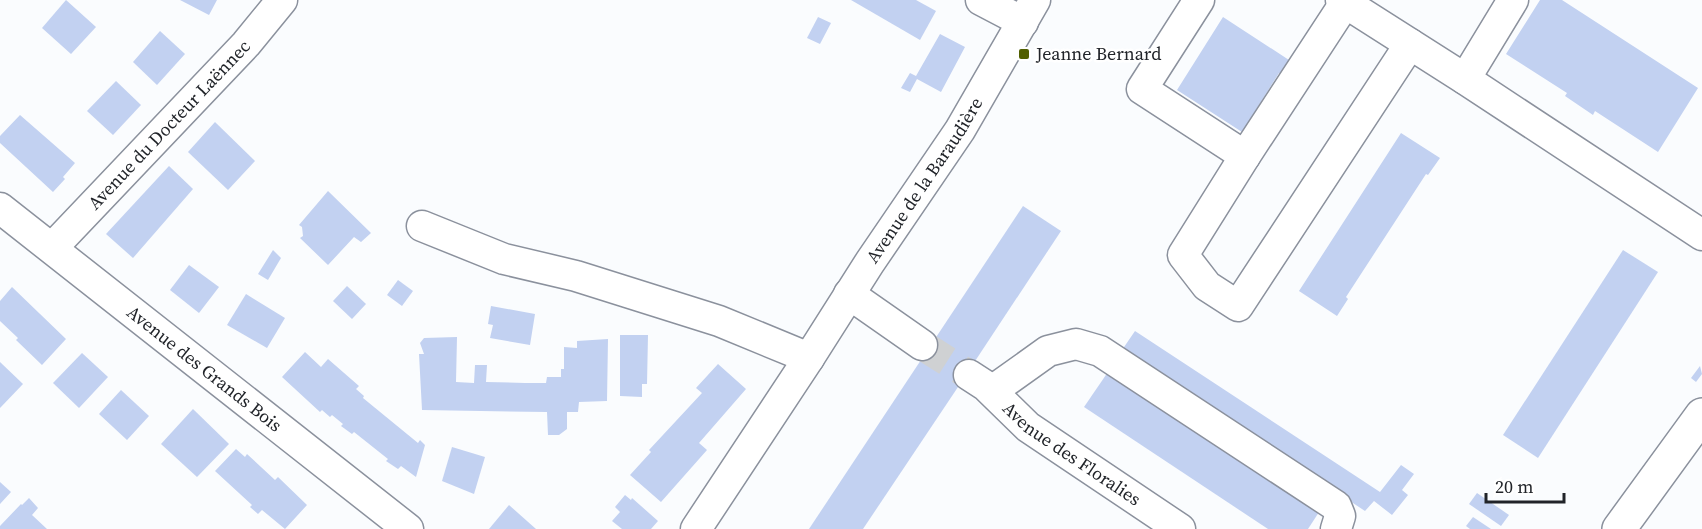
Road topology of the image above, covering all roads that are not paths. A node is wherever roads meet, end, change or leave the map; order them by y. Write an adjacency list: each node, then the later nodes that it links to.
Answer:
1 (282, 0): 13 (street, Avenue du Docteur Laënnec)
2 (981, 0): 6 (street)
3 (1199, 0): 9 (street)
4 (1513, 0): 8 (street)
5 (1343, 2): 7 (street); 9 (street)
6 (1029, 11): 14 (street, Avenue de la Baraudière)
7 (1410, 44): 8 (street); 9 (street)
8 (1465, 79): 12 (street)
9 (1245, 156)
10 (2, 214): 13 (street, Avenue des Grands Bois)
11 (422, 226): 16 (street)
12 (1702, 236)
13 (52, 248): 18 (street, Avenue des Grands Bois)
14 (849, 294): 15 (street); 16 (street, Avenue de la Baraudière)
15 (922, 345)
16 (809, 358): 19 (street, Avenue de la Baraudière)
17 (1702, 415): 23 (main road)
18 (408, 529)
19 (696, 529)
20 (1180, 529): 21 (street, Avenue des Floralies)
21 (1336, 529)
22 (1595, 529): 23 (main road)
23 (1618, 529)

